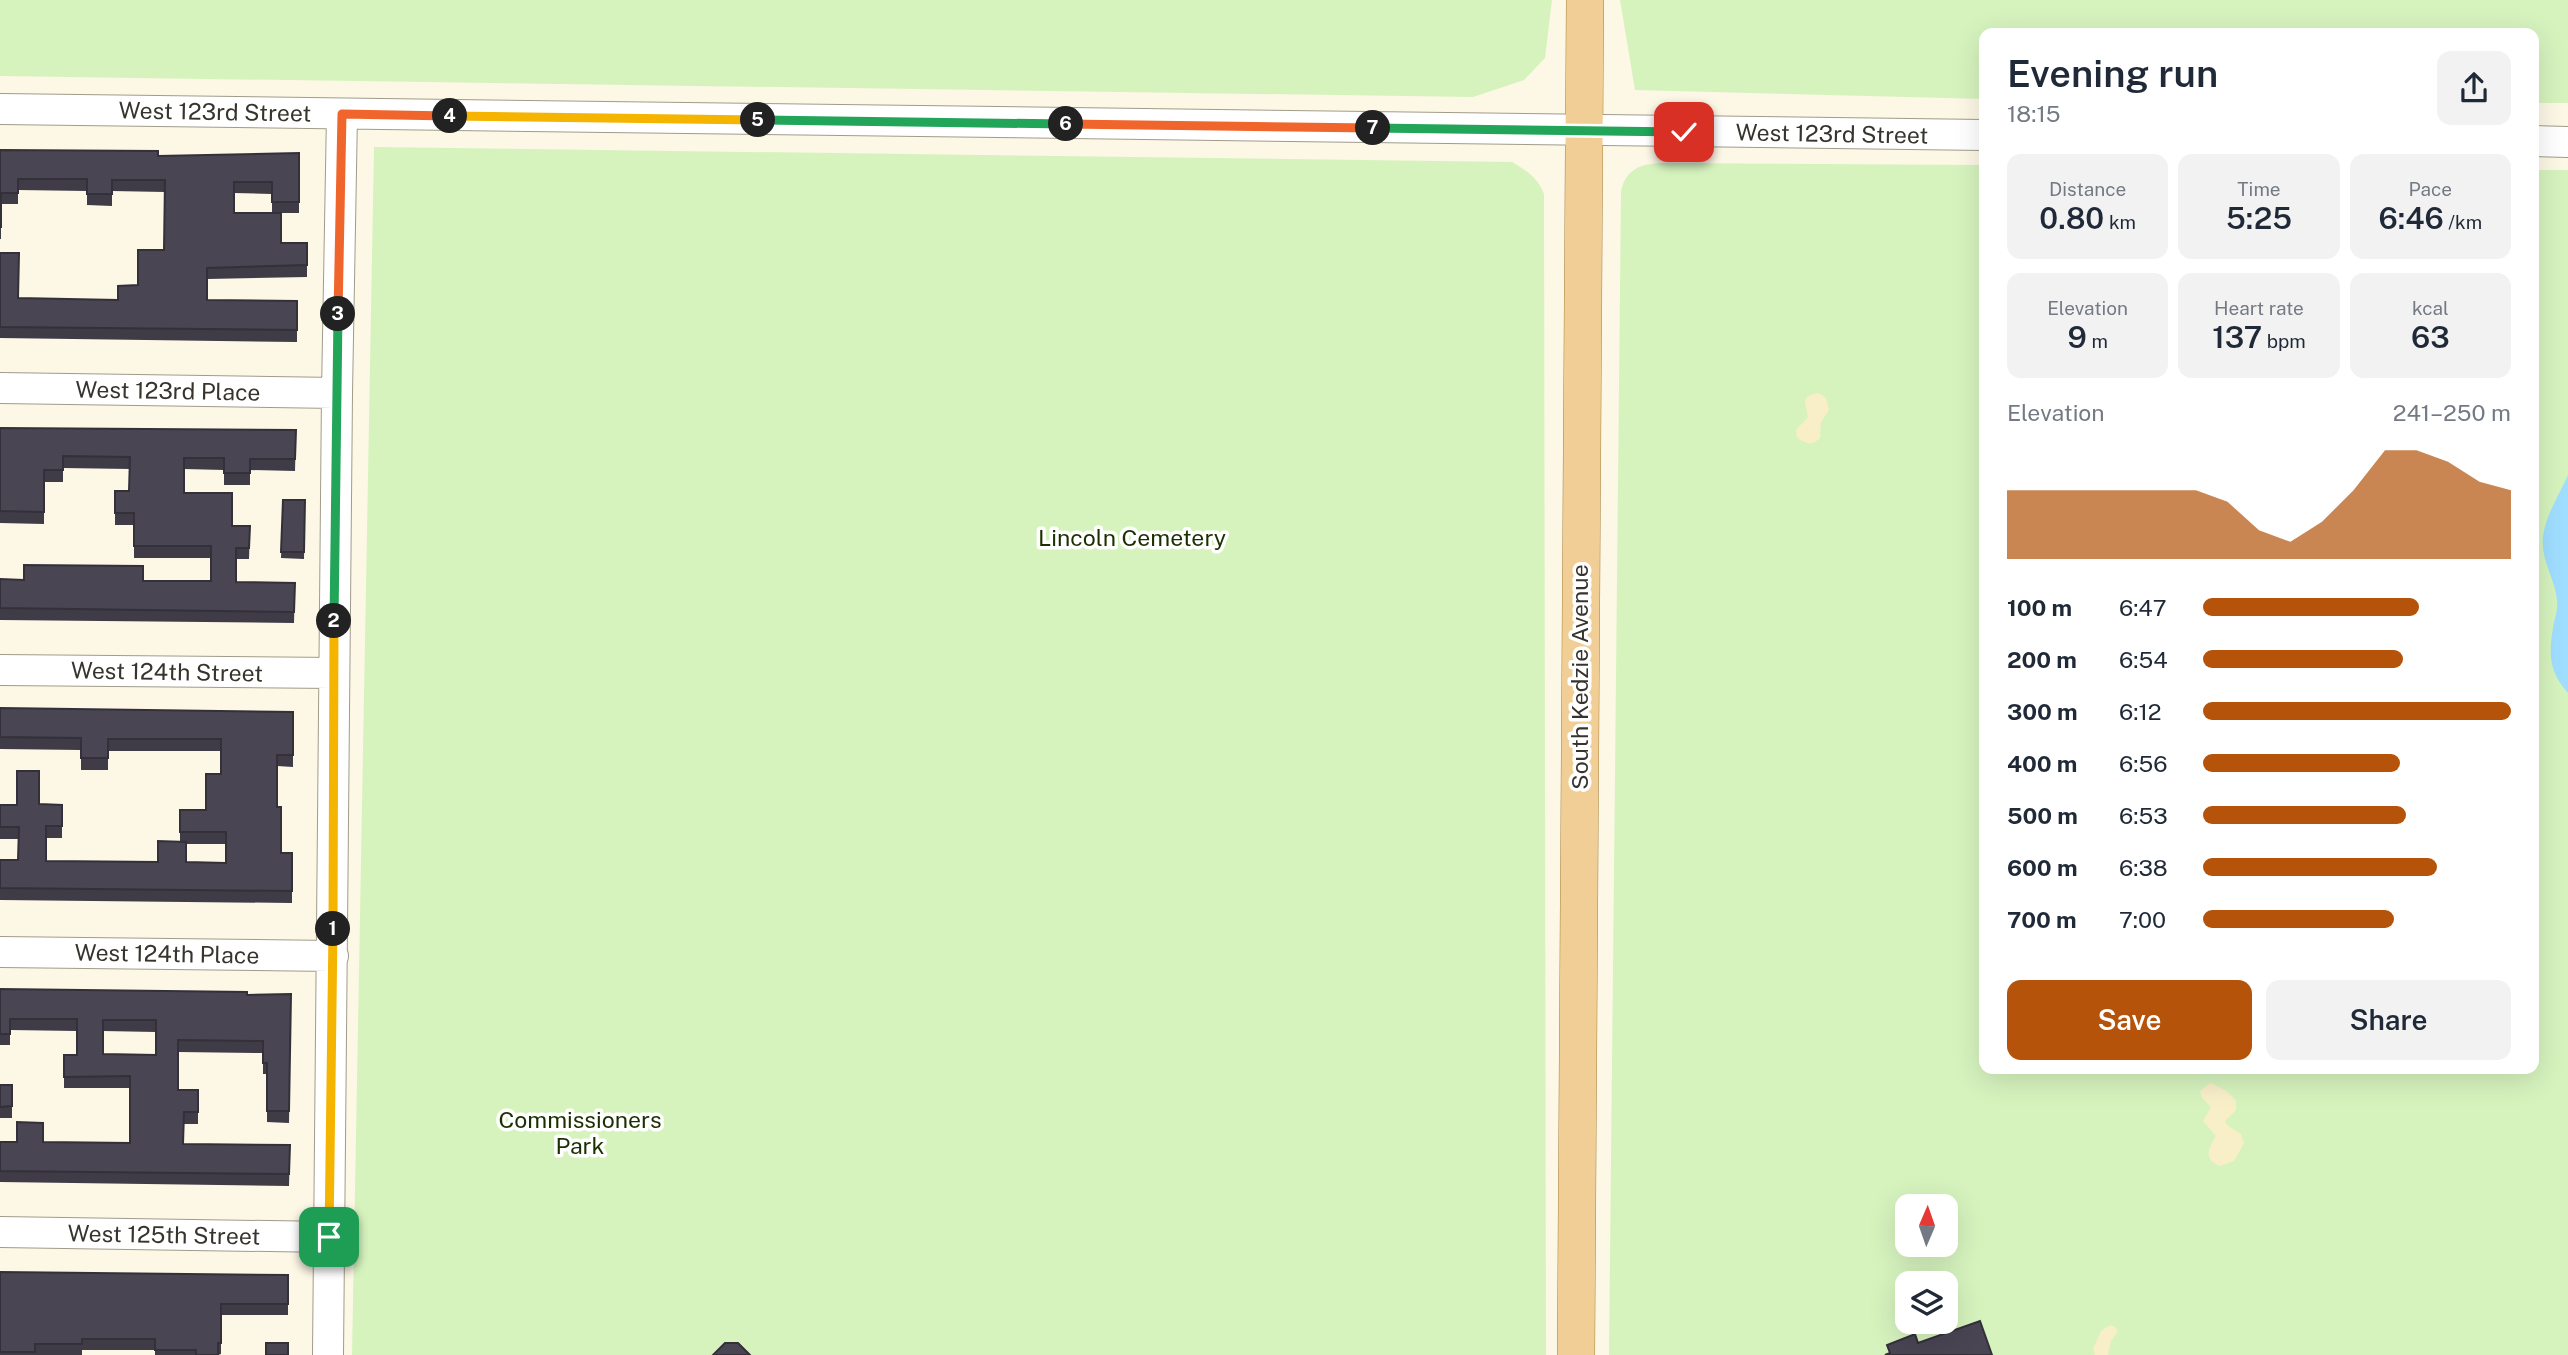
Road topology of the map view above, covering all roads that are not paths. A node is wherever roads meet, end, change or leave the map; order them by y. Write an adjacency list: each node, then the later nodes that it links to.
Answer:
1 (1585, 0): 4 (main road, South Kedzie Avenue)
2 (0, 109): 3 (street, West 123rd Street)
3 (342, 114): 4 (street, West 123rd Street); 9 (street)
4 (1584, 131): 5 (street, West 123rd Street); 17 (main road, South Kedzie Avenue)
5 (1979, 135)
6 (2539, 141): 7 (street)
7 (2568, 142)
8 (0, 388): 9 (street, West 123rd Place)
9 (337, 393): 11 (street)
10 (0, 670): 11 (street, West 124th Street)
11 (334, 673): 13 (street)
12 (0, 952): 13 (street, West 124th Place)
13 (333, 956): 15 (street)
14 (0, 1232): 15 (street, West 125th Street)
15 (329, 1237): 16 (street)
16 (328, 1355)
17 (1576, 1355)

